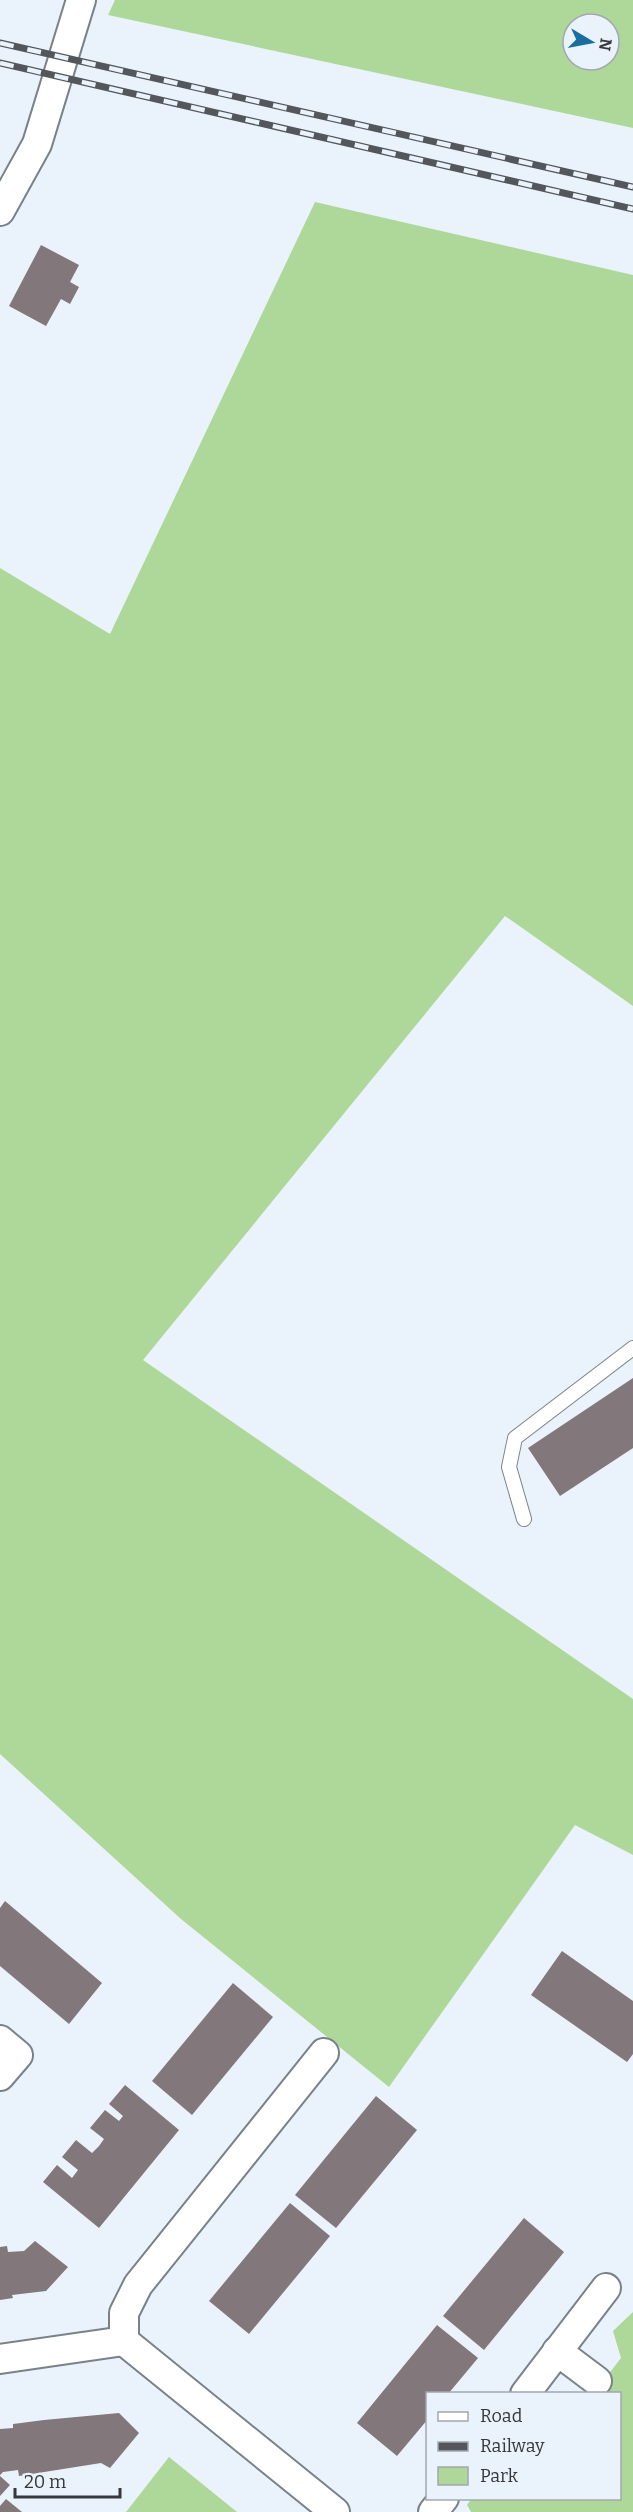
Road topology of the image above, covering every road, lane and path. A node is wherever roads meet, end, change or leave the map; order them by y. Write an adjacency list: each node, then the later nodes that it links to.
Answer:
1 (81, 0): 2 (street)
2 (0, 212)
3 (633, 1348): 4 (lane)
4 (524, 1519)
5 (0, 2040): 7 (street)
6 (324, 2053): 9 (street)
7 (0, 2076)
8 (606, 2288): 10 (street)
9 (124, 2341): 11 (street); 15 (street)
10 (557, 2351): 12 (street); 13 (street)
11 (0, 2359)
12 (597, 2381)
13 (526, 2392)
14 (443, 2500): 16 (street)
15 (335, 2512)
16 (433, 2512)

